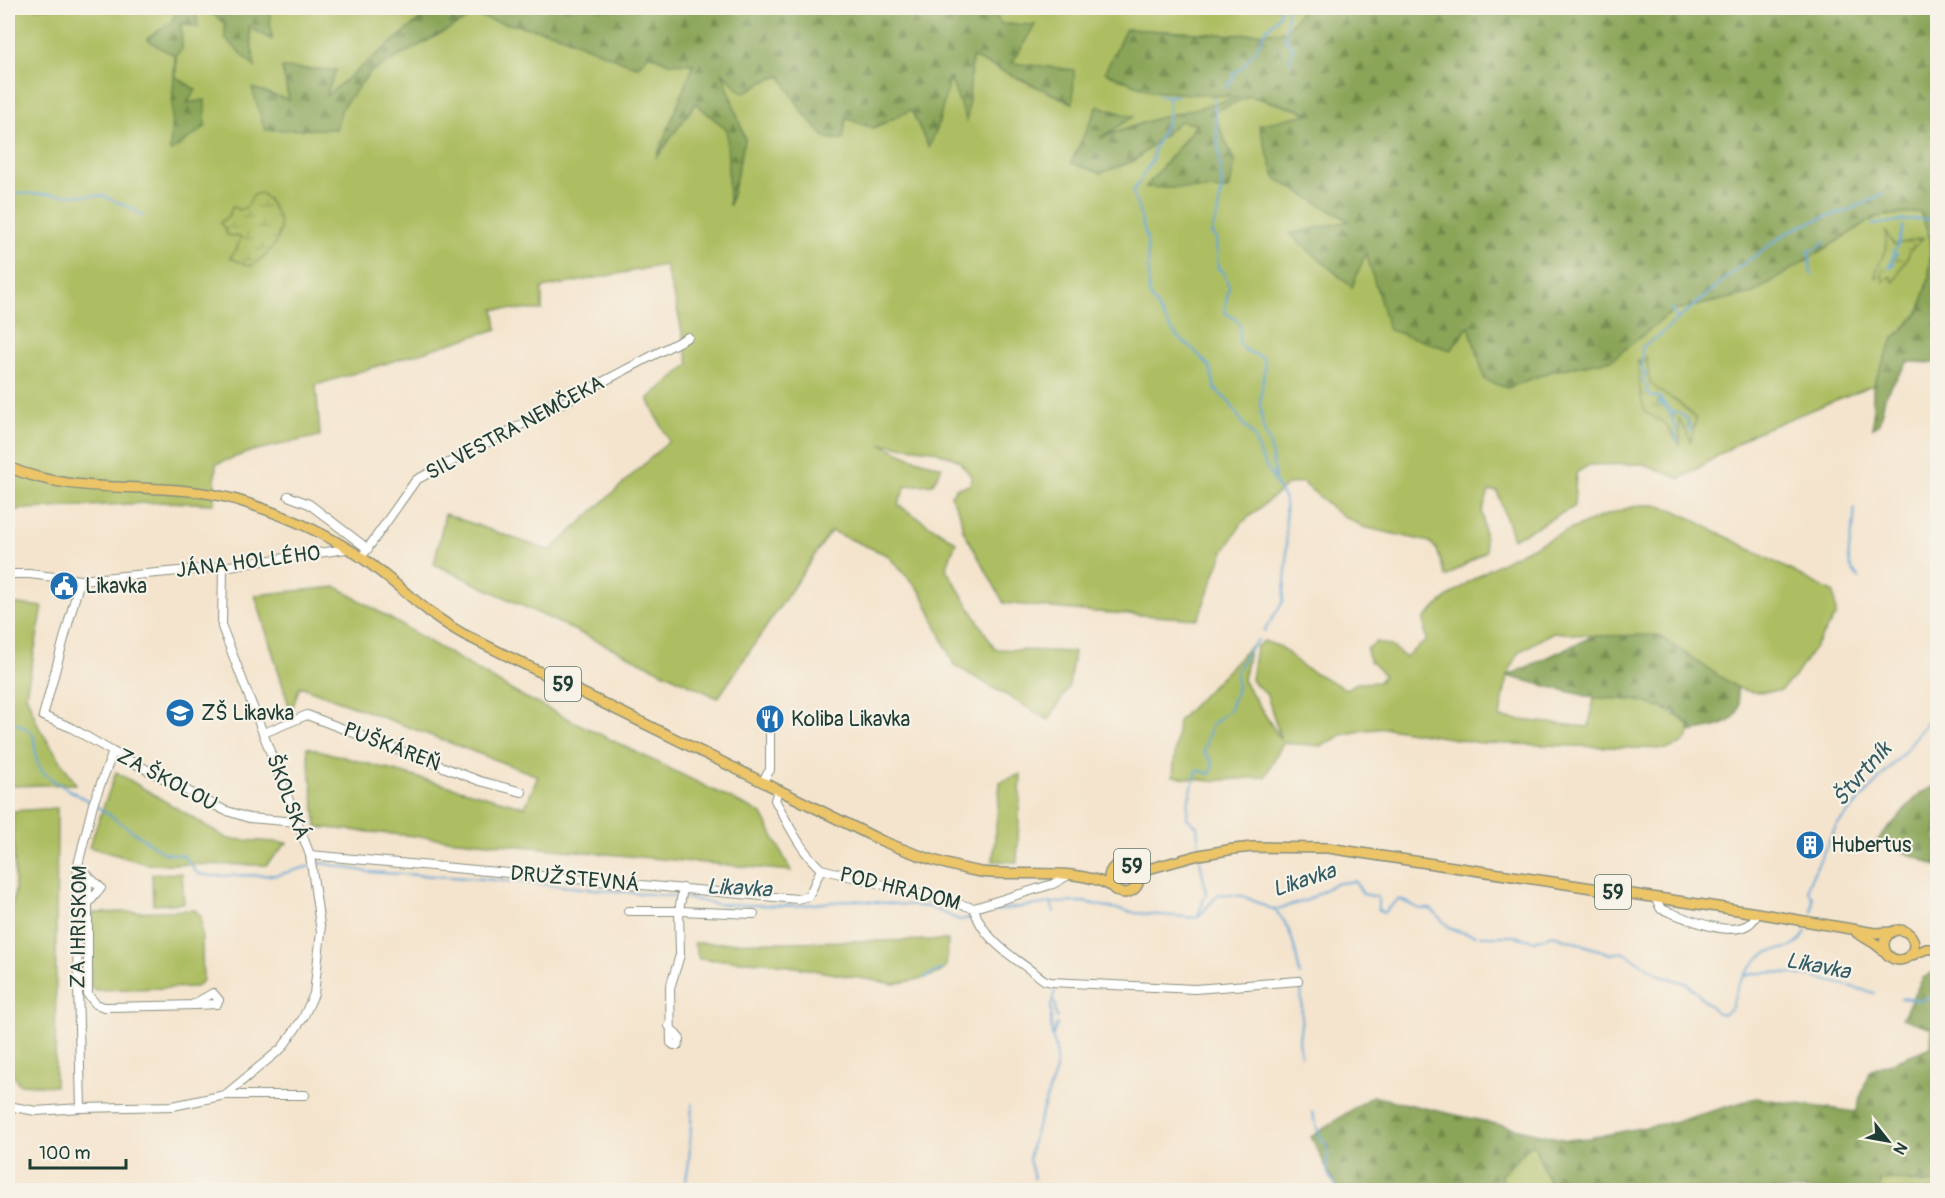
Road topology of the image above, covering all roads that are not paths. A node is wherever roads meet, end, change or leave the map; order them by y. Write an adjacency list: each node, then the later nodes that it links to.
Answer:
1 (688, 337): 5 (street, SILVESTRA NEMČEKA)
2 (8, 467): 4 (main road, 59)
3 (288, 496): 5 (street)
4 (346, 549): 6 (main road, 59); 7 (street, JÁNA HOLLÉHO)
5 (368, 549): 6 (street, SILVESTRA NEMČEKA)
6 (361, 558): 13 (main road, 59)
7 (223, 567): 9 (street, JÁNA HOLLÉHO); 11 (street, ŠKOLSKÁ)
8 (8, 574): 9 (street, JÁNA HOLLÉHO)
9 (80, 580): 12 (street, ZA ŠKOLOU)
10 (770, 732): 13 (street)
11 (264, 733): 15 (street, PUŠKÁREŇ); 16 (street, ŠKOLSKÁ)
12 (113, 752): 16 (street, ZA ŠKOLOU); 19 (street, ZA IHRISKOM)
13 (762, 782): 14 (main road, 59)
14 (778, 790): 20 (street, POD HRADOM); 24 (main road, 59)
15 (522, 792)
16 (297, 822): 17 (street, ŠKOLSKÁ)
17 (310, 855): 28 (street, DRUŽSTEVNÁ); 45 (street, ŠKOLSKÁ)
18 (1186, 859): 21 (main road, 59); 26 (main road, 59); 29 (main road, 59)
19 (78, 865): 23 (street); 48 (street, ZA IHRISKOM)
20 (821, 869): 28 (street, DRUŽSTEVNÁ); 33 (street, POD HRADOM)
21 (1136, 870): 22 (main road, 59); 26 (main road, 59)
22 (1111, 871): 25 (main road, 59); 27 (main road, 59)
23 (88, 875): 30 (street); 30 (street)
24 (1067, 876): 25 (main road, 59); 33 (street, POD HRADOM)
25 (1096, 880): 27 (main road, 59)
26 (1137, 884): 27 (main road, 59)
27 (1112, 887)
28 (682, 888): 32 (street)
29 (1655, 898): 35 (main road, 59); 35 (street)
30 (87, 905): 43 (street)
31 (628, 911): 32 (street)
32 (679, 911): 34 (street); 44 (street)
33 (975, 913): 42 (street)
34 (754, 914)
35 (1757, 914): 36 (main road, 59)
36 (1850, 929): 37 (main road, 59); 40 (main road, 59)
37 (1891, 932): 38 (main road, 59); 40 (main road)
38 (1912, 938): 39 (main road, 59); 41 (main road)
39 (1938, 947): 41 (main road, 59)
40 (1884, 951): 41 (main road, 59)
41 (1910, 956)
42 (1298, 981)
43 (192, 1005)
44 (669, 1026)
45 (225, 1095): 46 (street); 48 (street)
46 (305, 1095)
47 (8, 1106): 48 (street)
48 (81, 1108)

